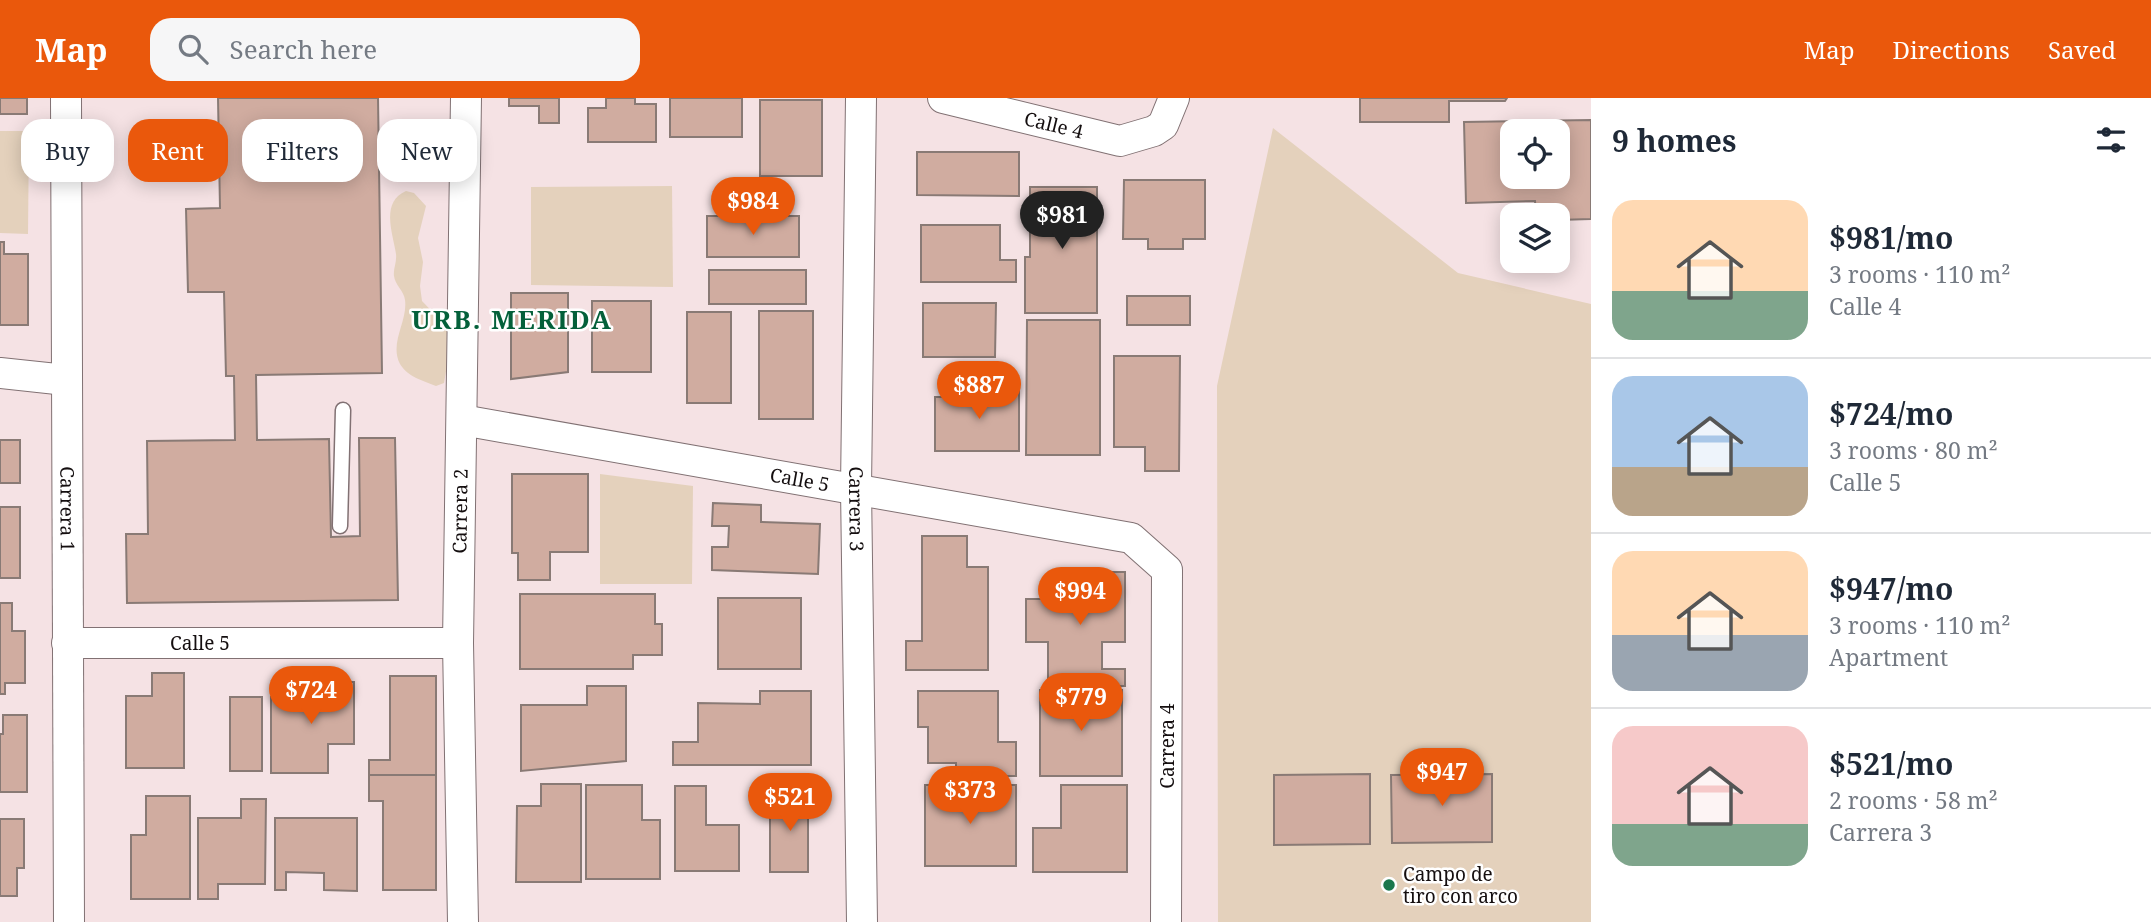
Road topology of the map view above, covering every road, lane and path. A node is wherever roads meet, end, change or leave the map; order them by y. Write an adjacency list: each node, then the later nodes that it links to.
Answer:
1 (66, 98): 7 (street, Carrera 1)
2 (466, 98): 9 (street, Carrera 2)
3 (861, 98): 10 (street, Carrera 3)
4 (943, 98): 5 (street, Calle 4)
5 (1169, 111)
6 (0, 373): 7 (street)
7 (66, 380): 13 (street, Carrera 1)
8 (343, 410): 11 (lane)
9 (462, 420): 10 (street, Calle 5); 14 (street, Carrera 2)
10 (856, 488): 12 (street, Calle 5); 17 (street, Carrera 3)
11 (340, 526)
12 (1167, 570): 18 (street, Carrera 4)
13 (67, 643): 14 (street, Calle 5); 15 (street, Carrera 1)
14 (458, 643): 16 (street, Carrera 2)
15 (69, 922)
16 (463, 922)
17 (862, 922)
18 (1166, 922)

